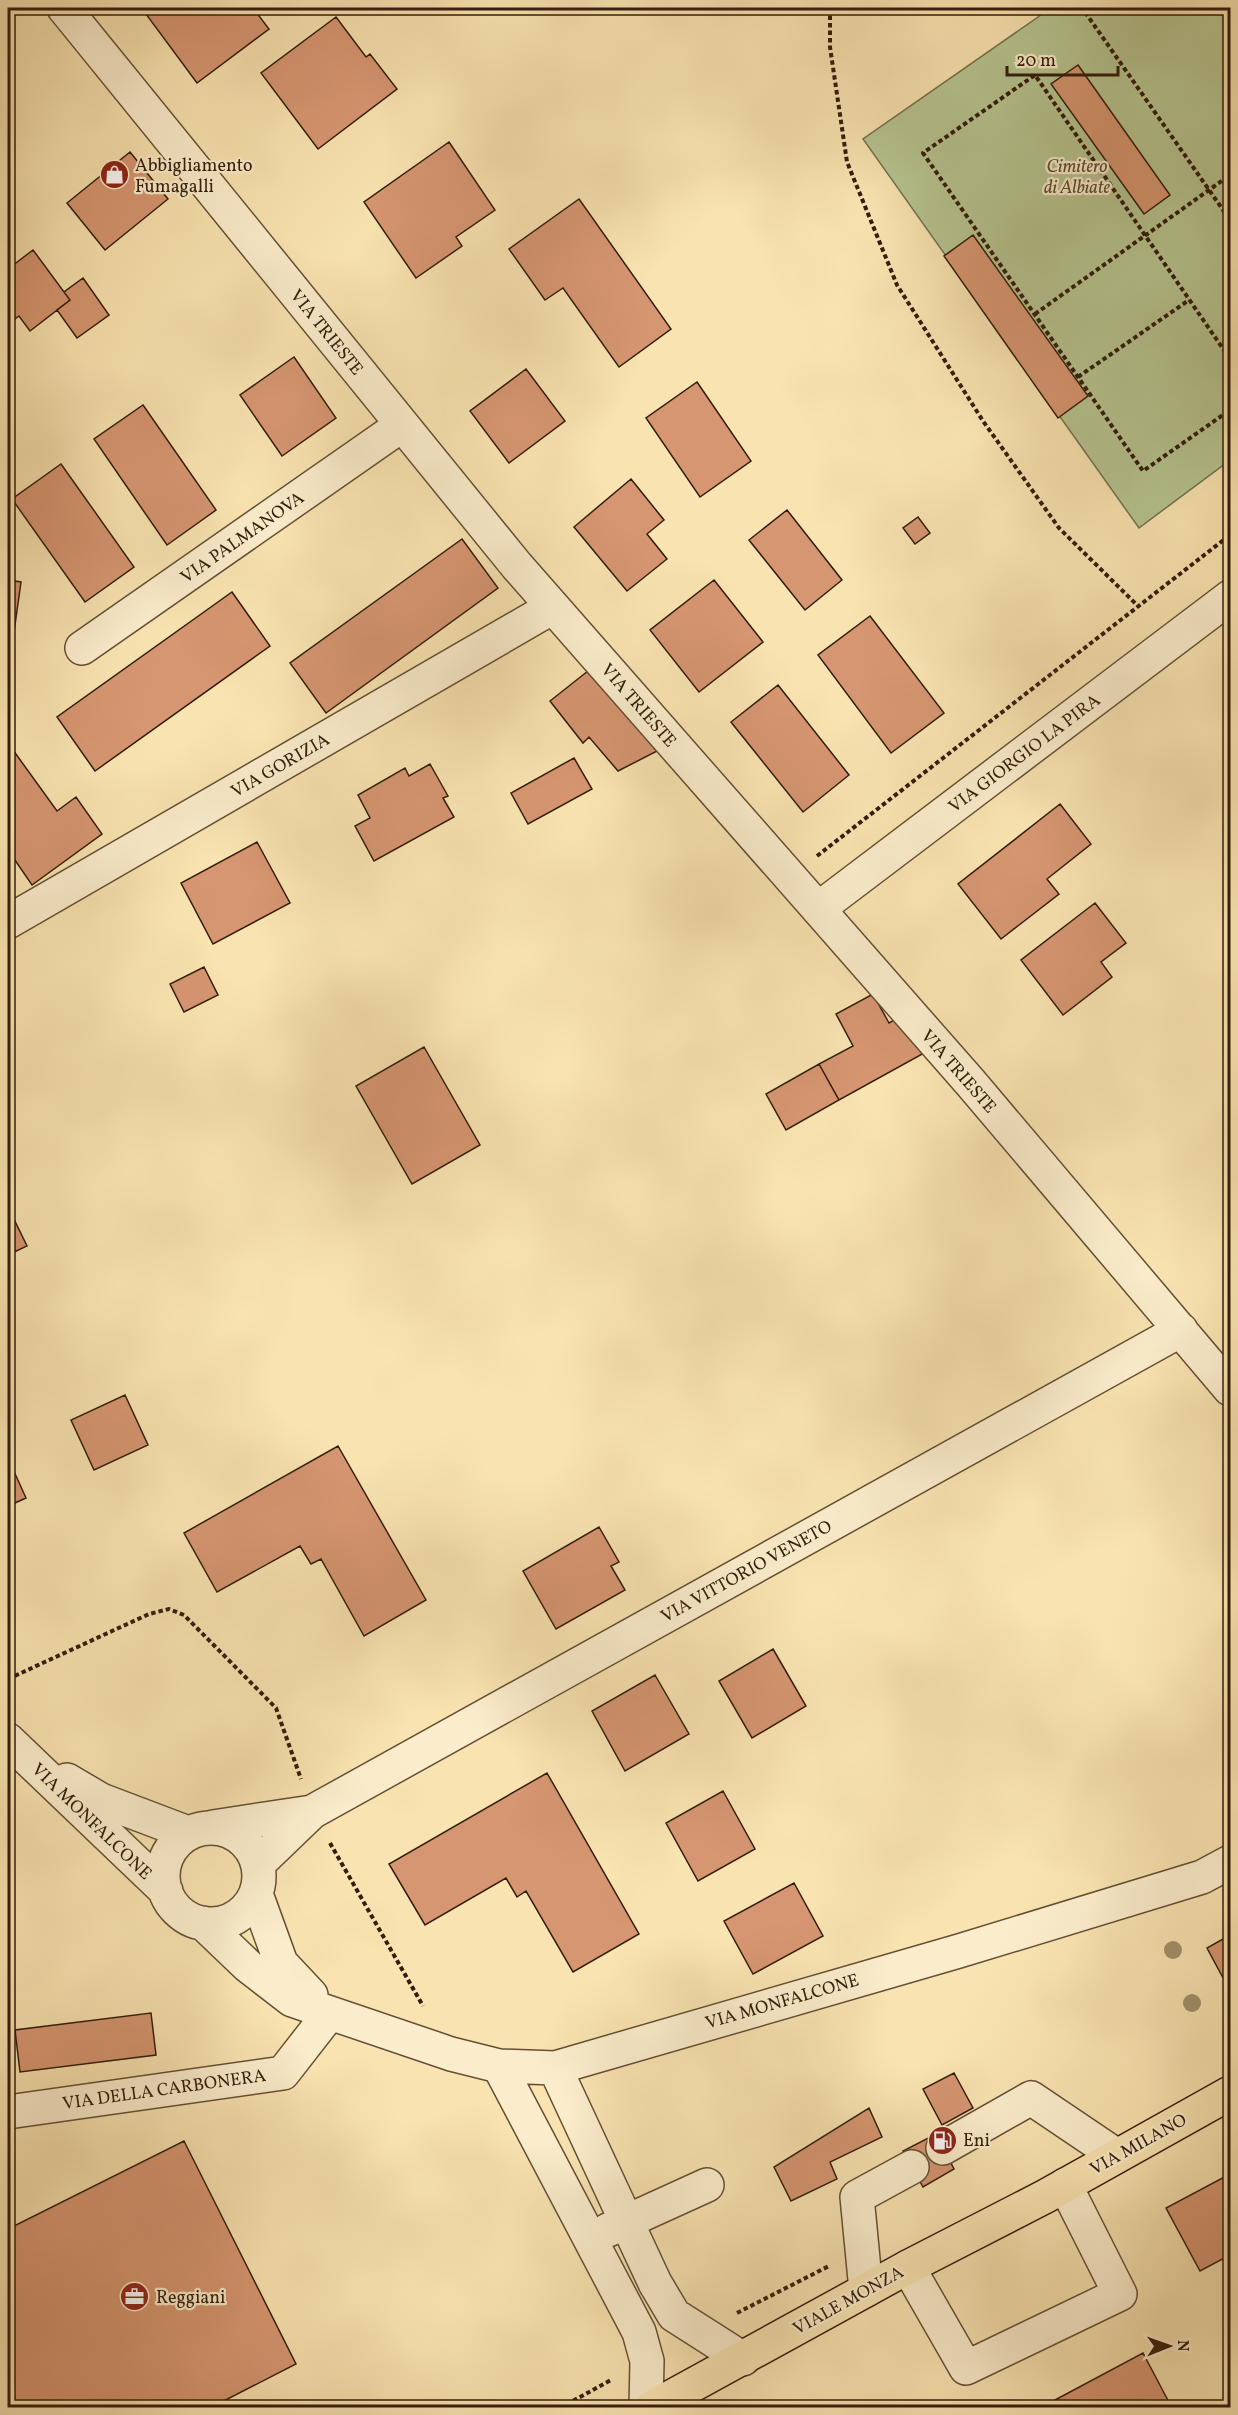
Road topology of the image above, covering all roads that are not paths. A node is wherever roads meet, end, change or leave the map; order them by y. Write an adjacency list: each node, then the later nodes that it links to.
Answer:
1 (64, 8): 2 (street, VIA TRIESTE)
2 (402, 425): 4 (street, VIA TRIESTE); 5 (street, VIA PALMANOVA)
3 (1230, 597): 6 (street, VIA GIORGIO LA PIRA)
4 (553, 607): 6 (street, VIA TRIESTE); 7 (street, VIA GORIZIA)
5 (82, 648)
6 (818, 909): 8 (street, VIA TRIESTE)
7 (8, 922)
8 (1181, 1330): 9 (street, VIA TRIESTE); 11 (street, VIA VITTORIO VENETO)
9 (1230, 1389)
10 (13, 1746): 12 (street, VIA MONFALCONE); 15 (street, VIA MONFALCONE)
11 (312, 1812): 12 (street, VIA VITTORIO VENETO); 14 (street, VIA VITTORIO VENETO)
12 (198, 1831): 14 (street); 15 (street)
13 (1230, 1862): 19 (street, VIA MONFALCONE)
14 (257, 1879): 16 (street); 17 (street, VIA MONFALCONE)
15 (166, 1891): 16 (street)
16 (202, 1923): 17 (street, VIA MONFALCONE)
17 (329, 2014): 18 (street, VIA MONFALCONE); 21 (street, VIA DELLA CARBONERA)
18 (499, 2066): 19 (street, VIA MONFALCONE); 28 (street)
19 (555, 2067): 27 (street)
20 (1230, 2093): 23 (main road, VIA MILANO)
21 (8, 2112)
22 (944, 2148): 23 (street)
23 (1117, 2156): 26 (main road, VIA MILANO)
24 (912, 2167): 30 (street)
25 (707, 2185): 27 (street)
26 (1056, 2190): 29 (main road, VIALE MONZA); 29 (street)
27 (626, 2221): 28 (street); 31 (street)
28 (590, 2238): 32 (street)
29 (908, 2267): 30 (main road, VIALE MONZA)
30 (866, 2290): 31 (main road, VIALE MONZA)
31 (743, 2359): 33 (main road, VIALE MONZA)
32 (646, 2408)
33 (651, 2408)

